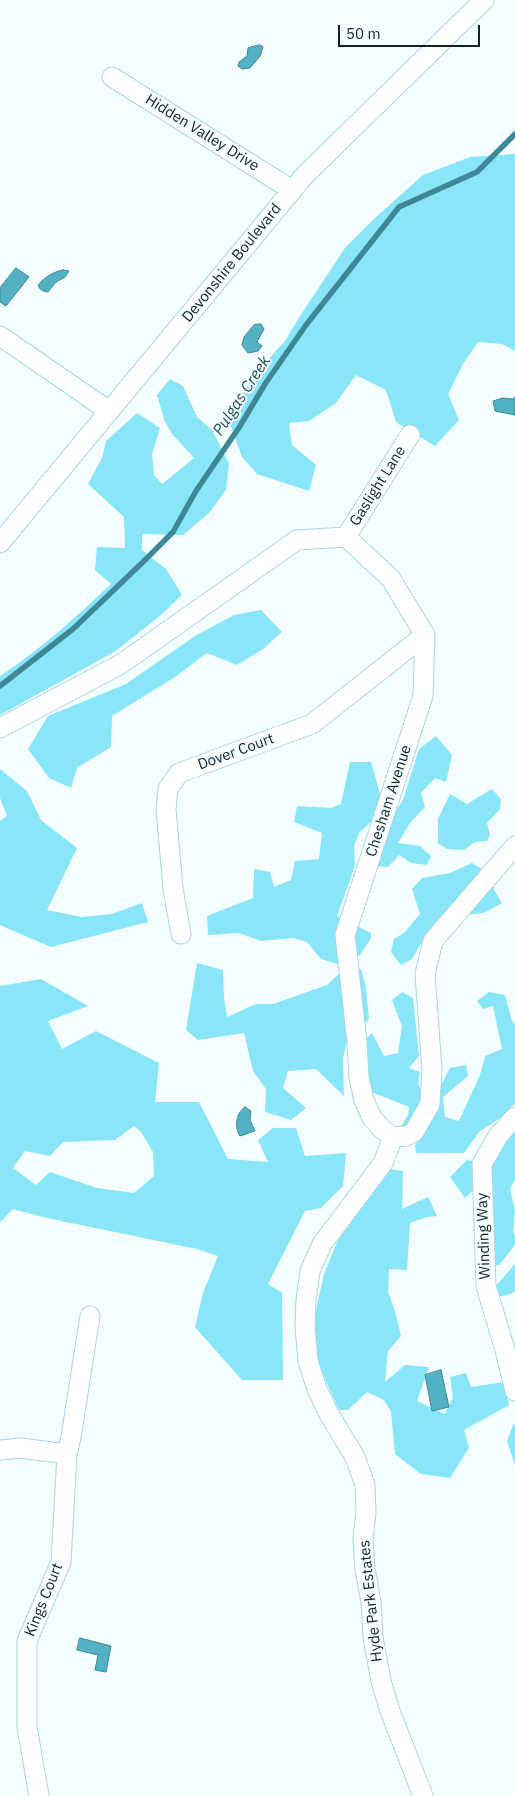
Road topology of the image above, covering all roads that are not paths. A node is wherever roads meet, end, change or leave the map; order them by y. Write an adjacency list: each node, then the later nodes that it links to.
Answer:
1 (484, 0): 3 (street, Devonshire Boulevard)
2 (112, 77): 3 (street, Hidden Valley Drive)
3 (292, 190): 5 (street, Devonshire Boulevard)
4 (0, 336): 5 (street)
5 (109, 411): 8 (street, Devonshire Boulevard)
6 (410, 434): 7 (street, Gaslight Lane)
7 (346, 537): 9 (street); 10 (street)
8 (0, 544)
9 (426, 635): 12 (street, Dover Court); 14 (street, Chesham Avenue)
10 (0, 728)
11 (515, 846): 14 (street)
12 (181, 934)
13 (515, 1117): 16 (street, Winding Way)
14 (393, 1137): 20 (street, Hyde Park Estates)
15 (90, 1316): 18 (street, Kings Court)
16 (515, 1391)
17 (0, 1450): 18 (street)
18 (66, 1454): 19 (street, Kings Court)
19 (39, 1796)
20 (423, 1796)

